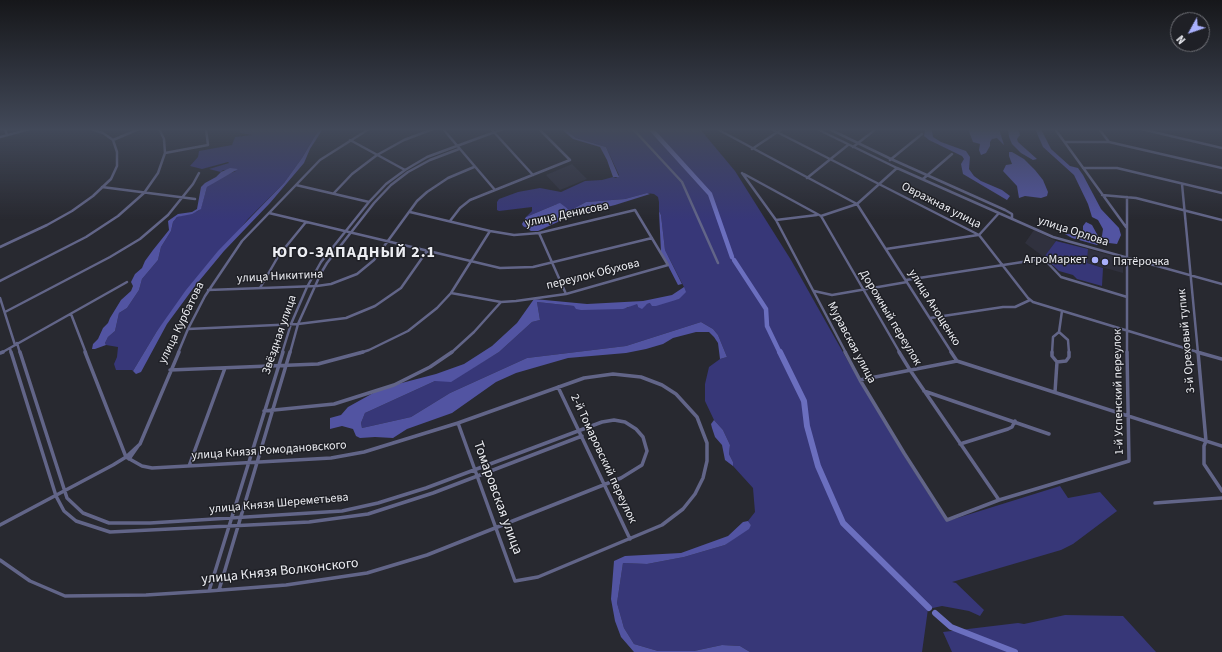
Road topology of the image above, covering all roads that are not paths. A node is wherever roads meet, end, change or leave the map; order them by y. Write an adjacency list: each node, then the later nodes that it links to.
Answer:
1 (117, 159): 34 (street)
2 (163, 159): 36 (street)
3 (321, 159): 33 (street, улица Курбатова)
4 (371, 159): 37 (street)
5 (385, 159): 25 (street)
6 (423, 159): 25 (street, Звёздная улица)
7 (431, 159): 59 (street, Звёздная улица)
8 (468, 159): 21 (street)
9 (519, 159): 27 (street)
10 (569, 159): 27 (street)
11 (661, 159): 70 (street)
12 (772, 159): 29 (street, улица Анощенко)
13 (830, 159): 29 (street); 31 (street, Овражная улица)
14 (879, 159): 20 (street, улица Орлова)
15 (891, 159): 20 (street)
16 (892, 159): 28 (street, улица Орлова)
17 (946, 159): 28 (street)
18 (1077, 159): 23 (street)
19 (1185, 159): 24 (street)
20 (887, 163): 22 (street, улица Орлова)
21 (474, 167): 35 (street); 46 (street, улица Никитина)
22 (896, 168): 30 (street, улица Орлова); 31 (street)
23 (1083, 168): 32 (street); 39 (street)
24 (1222, 168)
25 (405, 170): 43 (street, Звёздная улица)
26 (199, 173): 41 (street)
27 (533, 175): 35 (street)
28 (927, 175): 30 (street); 51 (street, улица Орлова)
29 (808, 178): 44 (street, улица Анощенко)
30 (923, 179): 48 (street, улица Орлова)
31 (879, 184): 44 (street); 61 (street, Овражная улица)
32 (1182, 184): 38 (street); 45 (street, 3-й Ореховый тупик)
33 (296, 185): 37 (street); 47 (street, улица Курбатова)
34 (102, 187): 36 (street); 64 (street)
35 (495, 190): 54 (street)
36 (144, 193): 41 (street); 73 (street)
37 (334, 193): 43 (street)
38 (1222, 193)
39 (1102, 195): 40 (street); 56 (street)
40 (1127, 197): 45 (street); 56 (street, 1-й Успенский переулок)
41 (183, 198): 42 (street); 90 (street)
42 (195, 199)
43 (369, 202): 57 (street, Звёздная улица)
44 (857, 204): 50 (street); 65 (street, улица Анощенко)
45 (1185, 211): 53 (street); 72 (street, 3-й Ореховый тупик)
46 (410, 212): 54 (street, улица Денисова); 63 (street, улица Никитина)
47 (269, 213): 55 (street); 80 (street, улица Курбатова)
48 (999, 213): 51 (street, улица Орлова); 61 (street)
49 (817, 215): 50 (street); 52 (street); 52 (street, Муравская улица)
50 (821, 216): 81 (street, Дорожный переулок)
51 (1012, 219): 67 (street, улица Орлова)
52 (776, 220): 82 (street, Муравская улица)
53 (1222, 220)
54 (450, 221): 58 (street, улица Денисова)
55 (306, 222): 57 (street); 79 (street)
56 (1126, 227): 67 (street, 1-й Успенский переулок)
57 (345, 231): 59 (street); 77 (street, Звёздная улица)
58 (490, 231): 60 (street, улица Денисова); 68 (street)
59 (351, 233): 63 (street); 78 (street, Звёздная улица)
60 (539, 233): 62 (street, улица Денисова); 69 (street)
61 (979, 234): 65 (street); 71 (street, Овражная улица)
62 (652, 238): 69 (street); 84 (street, переулок Обухова)
63 (388, 241): 66 (street); 78 (street, улица Никитина)
64 (0, 247)
65 (886, 249): 74 (street, улица Анощенко)
66 (426, 251): 68 (street); 94 (street)
67 (1126, 258): 72 (street, улица Орлова); 85 (street, 1-й Успенский переулок)
68 (471, 262): 69 (street); 83 (street)
69 (552, 263): 84 (street)
70 (718, 263)
71 (1003, 265): 74 (street); 85 (street); 87 (street, Овражная улица)
72 (1190, 275): 76 (street, улица Орлова); 100 (street, 3-й Ореховый тупик)
73 (0, 281)
74 (907, 281): 81 (street); 92 (street, улица Анощенко)
75 (127, 282): 91 (street)
76 (1222, 284)
77 (307, 287): 78 (street, улица Никитина); 79 (street, улица Никитина); 93 (street, Звёздная улица)
78 (314, 287): 94 (street, Звёздная улица)
79 (260, 288): 80 (street, улица Никитина)
80 (208, 290): 95 (street, улица Курбатова)
81 (863, 290): 82 (street); 109 (street, Дорожный переулок)
82 (814, 291): 110 (street, Муравская улица)
83 (451, 293): 88 (street, переулок Обухова); 106 (street)
84 (566, 294): 88 (street, переулок Обухова)
85 (1127, 297): 96 (street, 1-й Успенский переулок)
86 (0, 298): 90 (street, улица Князя Шереметьева)
87 (1030, 300): 89 (street); 92 (street)
88 (501, 302): 115 (street)
89 (1062, 311): 96 (street); 97 (street)
90 (5, 312): 98 (street, улица Князя Шереметьева)
91 (71, 314): 98 (street); 126 (street)
92 (930, 318): 103 (street, улица Анощенко)
93 (291, 324): 94 (street); 95 (street); 105 (street, Звёздная улица)
94 (298, 324): 106 (street, Звёздная улица)
95 (188, 329): 108 (street, улица Курбатова)
96 (1127, 330): 100 (street); 116 (street, 1-й Успенский переулок)
97 (1059, 332): 104 (street); 104 (street)
98 (16, 344): 99 (street); 133 (street, улица Князя Шереметьева)
99 (10, 348): 101 (street); 135 (street, улица Князя Шереметьева)
100 (1197, 351): 102 (street); 123 (street, 3-й Ореховый тупик)
101 (0, 353)
102 (1222, 359)
103 (957, 361): 109 (street); 113 (street, улица Анощенко)
104 (1057, 362): 113 (street)
105 (278, 366): 106 (street); 107 (street); 114 (street, Звёздная улица)
106 (285, 366): 115 (street, Звёздная улица)
107 (225, 368): 108 (street); 129 (street)
108 (170, 370): 126 (street, улица Курбатова)
109 (910, 370): 110 (street); 112 (street, Дорожный переулок)
110 (860, 380): 141 (street, Муравская улица)
111 (558, 387): 118 (street, улица Князя Ромодановского); 119 (street, 2-й Томаровский переулок); 146 (street, улица Князя Ромодановского)
112 (924, 391): 117 (street); 124 (street, Дорожный переулок)
113 (1055, 392): 116 (street, улица Анощенко)
114 (264, 411): 115 (street); 127 (street, Звёздная улица)
115 (272, 411): 128 (street, Звёздная улица)
116 (1129, 416): 123 (street, улица Анощенко); 137 (street, 1-й Успенский переулок)
117 (1015, 421): 120 (street); 124 (street)
118 (458, 423): 128 (street, улица Князя Ромодановского); 130 (street, Томаровская улица)
119 (580, 431): 121 (street, 2-й Томаровский переулок); 122 (street, улица Князя Шереметьева); 130 (street, улица Князя Шереметьева)
120 (1049, 434)
121 (582, 436): 131 (street, улица Князя Шереметьева); 132 (street, 2-й Томаровский переулок)
122 (643, 437): 132 (street, улица Князя Волконского)
123 (1206, 441): 125 (street, улица Анощенко); 134 (street, 3-й Ореховый тупик)
124 (960, 444): 137 (street, Дорожный переулок)
125 (1222, 446)
126 (127, 458): 129 (street, улица Князя Ромодановского); 133 (street, улица Курбатова)
127 (248, 462): 128 (street, улица Князя Ромодановского); 129 (street, улица Князя Ромодановского); 140 (street, Звёздная улица)
128 (256, 462): 139 (street, Звёздная улица)
129 (189, 466)
130 (475, 470): 131 (street, Томаровская улица); 139 (street, улица Князя Шереметьева)
131 (477, 476): 144 (street, улица Князя Шереметьева); 145 (street, Томаровская улица)
132 (604, 485): 145 (street, улица Князя Волконского); 146 (street, 2-й Томаровский переулок)
133 (64, 491): 135 (street, улица Курбатова); 140 (street, улица Князя Шереметьева)
134 (1222, 491)
135 (56, 496): 142 (street, улица Курбатова); 143 (street, улица Князя Шереметьева)
136 (1222, 498): 138 (street)
137 (999, 500): 141 (street, 1-й Успенский переулок)
138 (1155, 503)
139 (240, 518): 140 (street, улица Князя Шереметьева); 144 (street, Звёздная улица)
140 (230, 519): 143 (street, Звёздная улица)
141 (947, 520)
142 (0, 525)
143 (228, 526): 144 (street, улица Князя Шереметьева); 150 (street, Звёздная улица)
144 (238, 526): 149 (street, Звёздная улица)
145 (496, 529): 148 (street, Томаровская улица); 149 (street, улица Князя Волконского)
146 (630, 539): 148 (street, улица Князя Ромодановского)
147 (0, 560): 150 (street, улица Князя Волконского)
148 (515, 581)
149 (219, 590): 150 (street, улица Князя Волконского)
150 (209, 591)

